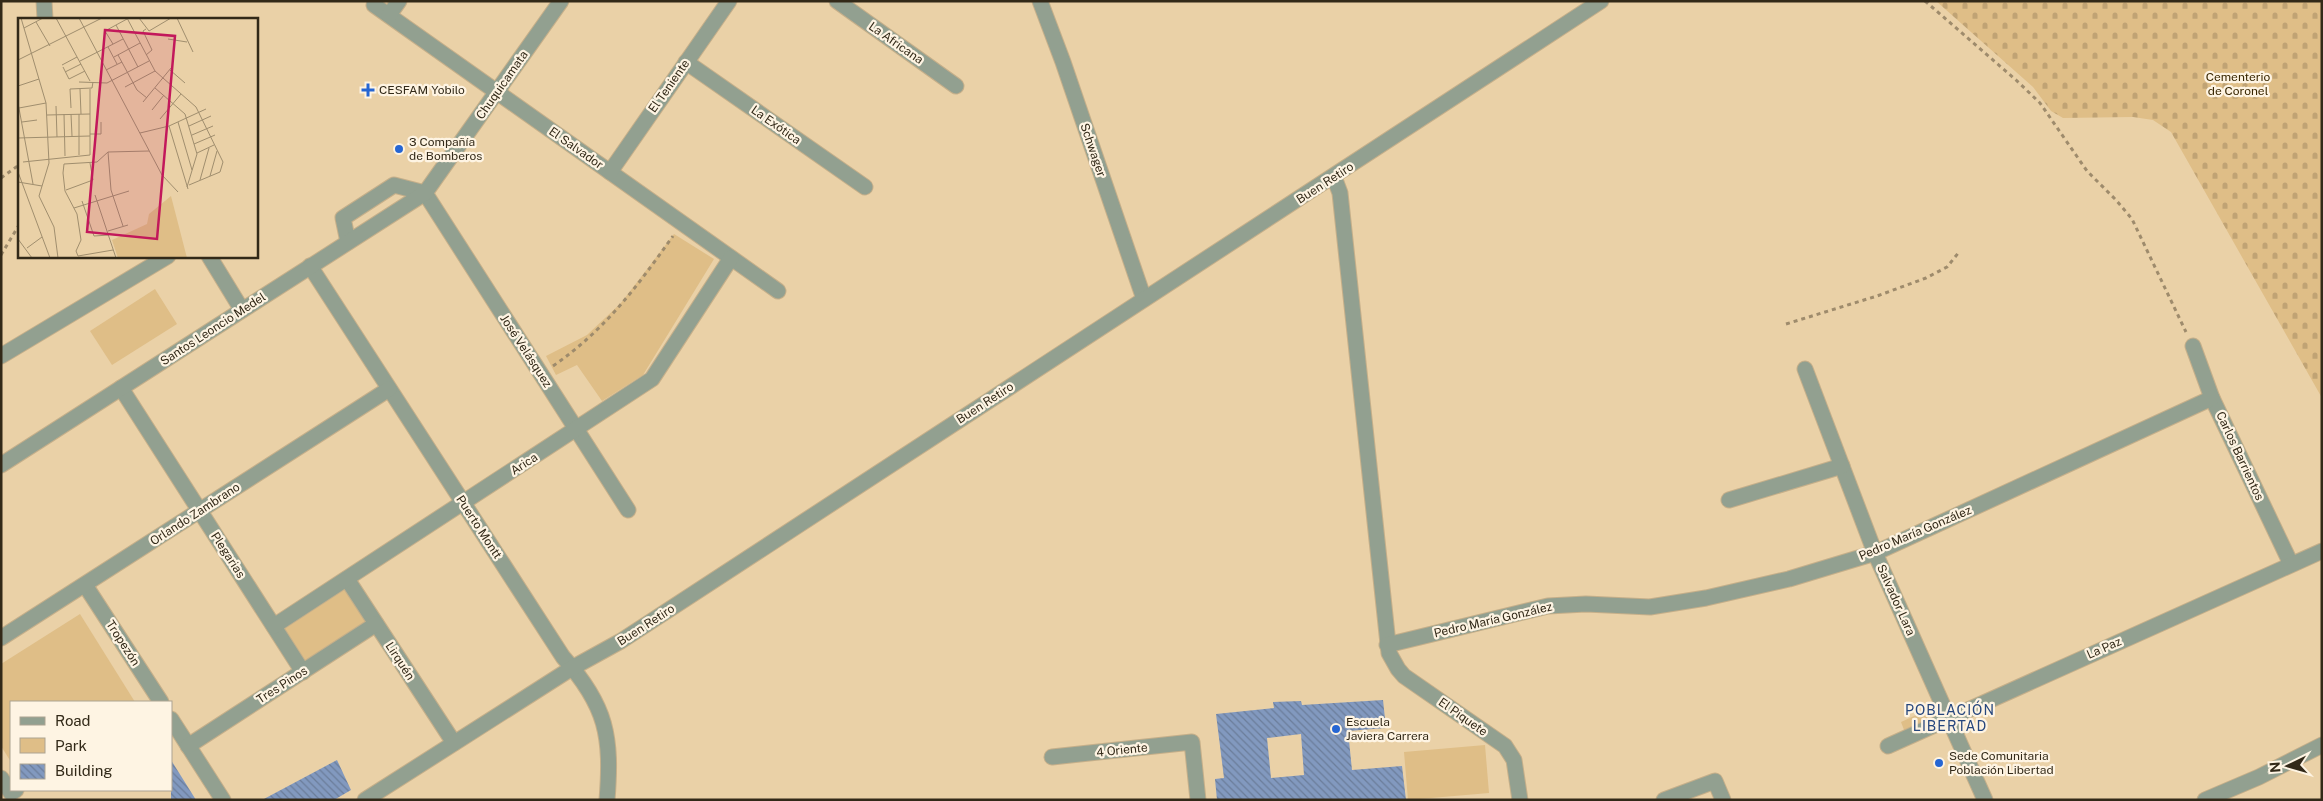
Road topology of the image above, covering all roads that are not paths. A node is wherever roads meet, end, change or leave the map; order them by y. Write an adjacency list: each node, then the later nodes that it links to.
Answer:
1 (44, 1): 10 (street)
2 (399, 1): 9 (street)
3 (561, 1): 13 (street, Chuquicamata)
4 (729, 1): 11 (street, El Teniente)
5 (837, 1): 12 (street, La Africana)
6 (1040, 1): 24 (street, Schwager)
7 (1601, 1): 15 (street, Buen Retiro)
8 (374, 5): 9 (street, El Salvador)
9 (389, 16): 13 (street, El Salvador)
10 (45, 18)
11 (686, 62): 14 (street, El Teniente); 16 (street, La Exótica)
12 (956, 86)
13 (496, 92): 14 (street, El Salvador); 17 (street, Chuquicamata)
14 (610, 172): 21 (street, El Salvador)
15 (1334, 177): 24 (street, Buen Retiro); 47 (street)
16 (866, 187)
17 (425, 193): 18 (street, Santos Leoncio Medel); 18 (street); 32 (street, José Velásquez)
18 (348, 242): 22 (street, Santos Leoncio Medel)
19 (165, 258): 27 (street)
20 (210, 258): 25 (street)
21 (731, 258): 23 (street, El Salvador); 32 (street, Arica)
22 (310, 266): 25 (street, Santos Leoncio Medel); 30 (street, Puerto Montt)
23 (778, 291)
24 (1144, 298): 48 (street, Buen Retiro)
25 (242, 310): 29 (street, Santos Leoncio Medel)
26 (2193, 346): 31 (street, Carlos Barrientos)
27 (1, 356)
28 (1805, 370): 34 (street, Salvador Lara)
29 (121, 388): 33 (street, Santos Leoncio Medel); 38 (street, Plegarias)
30 (389, 389): 36 (street, Puerto Montt); 38 (street, Orlando Zambrano)
31 (2212, 398): 40 (street, Pedro María González); 41 (street, Carlos Barrientos)
32 (576, 430): 36 (street, Arica); 37 (street, José Velásquez)
33 (1, 465)
34 (1842, 466): 35 (street); 40 (street, Salvador Lara)
35 (1728, 500)
36 (463, 503): 42 (street, Arica); 48 (street, Puerto Montt)
37 (628, 510)
38 (200, 511): 43 (street, Orlando Zambrano); 45 (street, Plegarias)
39 (2322, 551): 41 (street, La Paz)
40 (1875, 553): 47 (street, Pedro María González); 51 (street, Salvador Lara)
41 (2291, 564): 51 (street, La Paz)
42 (346, 579): 44 (street, Lirquén); 45 (street, Arica)
43 (85, 584): 46 (street, Orlando Zambrano); 50 (street, Tropezón)
44 (376, 624): 49 (street, Tres Pinos); 53 (street, Lirquén)
45 (274, 626): 49 (street, Plegarias)
46 (1, 638)
47 (1387, 645): 64 (street, El Piquete)
48 (572, 668): 53 (street, Buen Retiro); 62 (street, Puerto Montt)
49 (303, 672): 55 (street, Tres Pinos)
50 (157, 701)
51 (1950, 718): 56 (street, La Paz); 67 (street, Salvador Lara)
52 (172, 721): 55 (street)
53 (454, 743): 61 (street, Buen Retiro)
54 (2322, 745): 68 (street)
55 (188, 746): 60 (street)
56 (1888, 746)
57 (1052, 757): 63 (street, 4 Oriente)
58 (1, 778): 59 (street)
59 (10, 788)
60 (222, 800)
61 (365, 800)
62 (607, 800)
63 (1198, 800)
64 (1520, 800)
65 (1664, 800): 66 (street)
66 (1723, 800)
67 (1985, 800)
68 (2205, 800)

